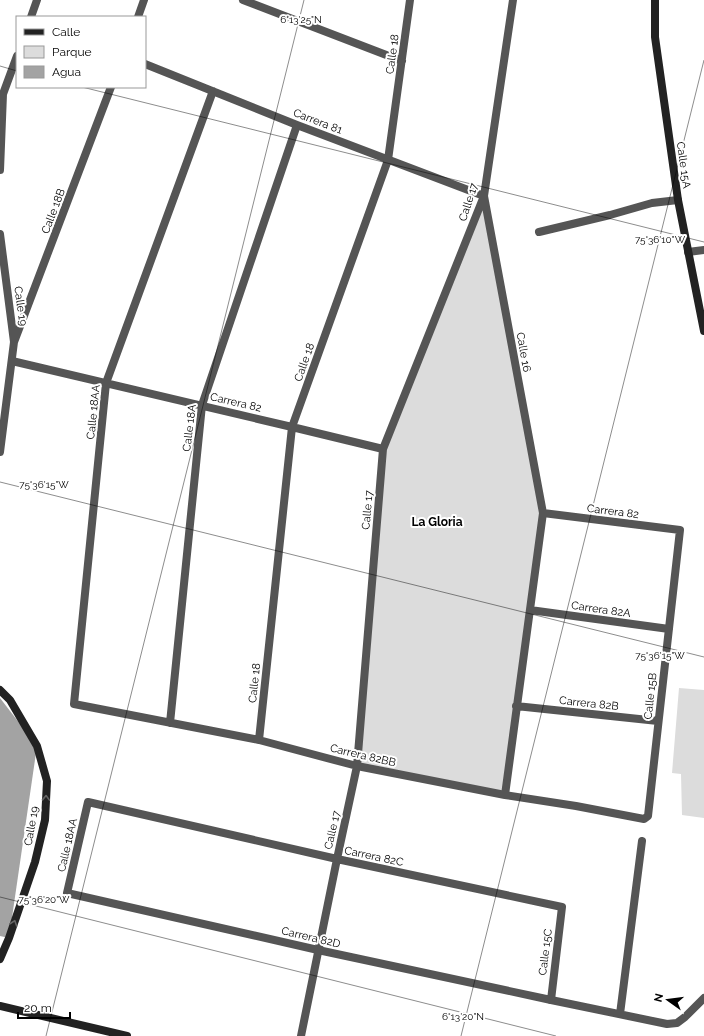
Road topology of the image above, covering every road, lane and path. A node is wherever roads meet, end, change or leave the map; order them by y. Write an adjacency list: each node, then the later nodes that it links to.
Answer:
1 (37, 0): 7 (street)
2 (144, 0): 8 (street)
3 (243, 0): 10 (street)
4 (410, 0): 10 (street, Calle 18)
5 (513, 0): 18 (street, Calle 17)
6 (655, 0): 19 (street, Calle 15A)
7 (31, 16)
8 (138, 16)
9 (16, 59): 14 (street)
10 (402, 61): 16 (street, Calle 18)
11 (146, 64): 13 (street, Carrera 81)
12 (111, 88): 25 (street, Calle 18B)
13 (213, 91): 15 (street, Carrera 81); 27 (street, Calle 18AA)
14 (2, 94): 17 (street)
15 (297, 125): 16 (street, Carrera 81); 28 (street, Calle 18A)
16 (388, 160): 18 (street, Carrera 81); 29 (street, Calle 18)
17 (0, 170)
18 (484, 196): 30 (street, Calle 17); 32 (street, Calle 16)
19 (678, 200): 20 (street); 23 (street, Calle 15A)
20 (539, 232)
21 (0, 234): 25 (street, Calle 19)
22 (704, 250): 23 (street)
23 (688, 252): 24 (street, Calle 15A)
24 (704, 331)
25 (14, 342): 26 (street, Calle 19)
26 (12, 361): 27 (street, Carrera 82); 31 (street, Calle 19)
27 (106, 383): 28 (street, Carrera 82); 37 (street, Calle 18AA)
28 (202, 405): 29 (street, Carrera 82); 40 (street, Calle 18A)
29 (292, 427): 30 (street, Carrera 82); 41 (street, Calle 18)
30 (383, 449): 42 (street, Calle 17)
31 (0, 452)
32 (543, 513): 33 (street, Carrera 82); 34 (street, Calle 16)
33 (680, 530): 35 (street, Calle 15B)
34 (530, 610): 35 (street, Carrera 82A); 38 (street, Calle 16)
35 (669, 629): 39 (street, Calle 15B)
36 (0, 690): 51 (street, Calle 19, one-way to 36)
37 (74, 704): 40 (street, Carrera 82BB)
38 (516, 706): 39 (street, Carrera 82B); 43 (street, Calle 16)
39 (658, 721): 45 (street, Calle 15B)
40 (170, 723): 41 (street, Carrera 82BB)
41 (259, 740): 42 (street, Carrera 82BB)
42 (358, 766): 43 (street, Carrera 82BB); 47 (street, Calle 17)
43 (505, 795): 45 (street, Carrera 82BB)
44 (88, 802): 47 (street, Carrera 82C); 48 (street, Calle 18AA)
45 (648, 816)
46 (642, 841): 55 (street)
47 (336, 859): 49 (street, Carrera 82C); 50 (street, Calle 17)
48 (67, 893): 50 (street, Carrera 82D)
49 (562, 907): 53 (street, Calle 15C)
50 (318, 950): 53 (street, Carrera 82D); 57 (street, Calle 17)
51 (0, 959)
52 (704, 998): 55 (street, Carrera 82D)
53 (551, 1000): 55 (street, Carrera 82D)
54 (0, 1006): 56 (street)
55 (620, 1014)
56 (127, 1036)
57 (301, 1036)

